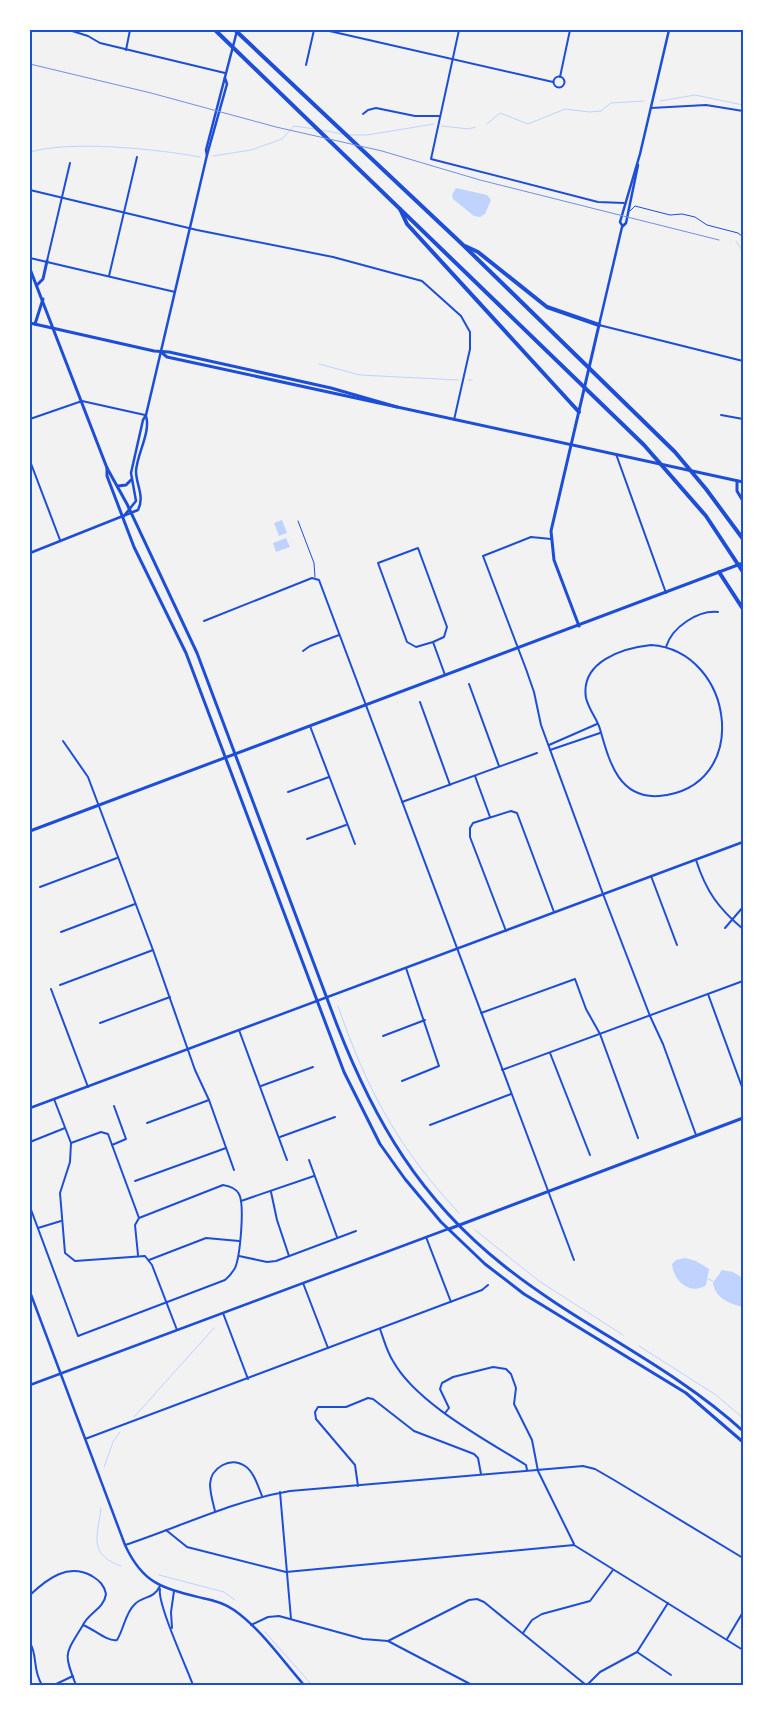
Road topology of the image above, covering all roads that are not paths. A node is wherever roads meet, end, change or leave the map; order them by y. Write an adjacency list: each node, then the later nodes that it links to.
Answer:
1 (69, 30): 10 (street)
2 (130, 30): 10 (street)
3 (215, 30): 26 (highway)
4 (236, 30): 13 (street); 32 (highway)
5 (314, 30): 12 (street)
6 (325, 30): 11 (street)
7 (459, 30): 11 (street)
8 (570, 30): 14 (street)
9 (668, 30): 16 (street)
10 (126, 50): 13 (street)
11 (453, 59): 15 (street); 19 (street)
12 (306, 65)
13 (226, 74): 30 (street)
14 (560, 77): 15 (street); 15 (street)
15 (553, 82)
16 (651, 108): 17 (street); 22 (street)
17 (743, 111)
18 (363, 114): 19 (street)
19 (439, 116): 25 (street)
20 (137, 157): 27 (street)
21 (70, 163): 24 (street)
22 (638, 165): 25 (street); 28 (street)
23 (30, 190): 24 (street)
24 (62, 197): 27 (street); 34 (street)
25 (624, 204): 29 (street)
26 (399, 208): 48 (highway); 73 (highway)
27 (124, 212): 30 (street); 36 (street)
28 (629, 212): 29 (street); 31 (lane)
29 (622, 225): 42 (street)
30 (190, 228): 38 (street); 52 (street)
31 (743, 237)
32 (461, 243): 42 (highway); 68 (highway)
33 (30, 258): 34 (street)
34 (47, 261): 36 (street); 37 (main road)
35 (30, 269): 37 (main road)
36 (109, 276): 38 (street)
37 (37, 285): 39 (main road)
38 (175, 292): 44 (street)
39 (43, 299): 41 (main road); 43 (main road)
40 (30, 323): 41 (main road)
41 (35, 324): 43 (main road)
42 (599, 325): 45 (street); 48 (main road)
43 (55, 329): 44 (main road); 46 (main road)
44 (161, 352): 47 (main road); 47 (main road); 50 (street)
45 (743, 361)
46 (82, 402): 50 (street); 51 (street); 57 (main road)
47 (397, 407): 52 (main road)
48 (579, 412): 54 (main road)
49 (721, 415): 53 (street)
50 (146, 416): 58 (street); 64 (street)
51 (30, 419)
52 (454, 420): 54 (main road)
53 (743, 420)
54 (571, 445): 55 (main road); 67 (main road)
55 (616, 454): 59 (main road); 75 (street)
56 (30, 461): 69 (street)
57 (107, 468): 61 (main road); 65 (main road)
58 (131, 480): 61 (main road); 63 (street)
59 (737, 481): 60 (main road); 62 (main road)
60 (743, 482)
61 (118, 486): 63 (main road)
62 (743, 501)
63 (129, 510): 64 (main road); 65 (street)
64 (132, 514): 65 (street); 96 (main road)
65 (123, 517): 69 (street); 97 (main road)
66 (298, 521): 74 (lane)
67 (551, 539): 79 (main road); 83 (street)
68 (743, 539)
69 (60, 541): 70 (street)
70 (30, 553)
71 (743, 563): 72 (main road)
72 (719, 572): 75 (main road); 76 (highway)
73 (743, 572)
74 (315, 577): 78 (street); 80 (street)
75 (666, 592): 79 (main road)
76 (743, 608)
77 (718, 612): 82 (street)
78 (204, 621)
79 (579, 626): 83 (main road)
80 (339, 634): 84 (street); 88 (street)
81 (433, 642): 81 (street); 85 (street)
82 (666, 647): 89 (street); 91 (street)
83 (518, 648): 85 (main road); 93 (street)
84 (303, 652)
85 (446, 675): 88 (main road)
86 (469, 684): 98 (street)
87 (420, 702): 101 (street)
88 (365, 705): 90 (main road); 103 (street)
89 (597, 724): 91 (street); 93 (street)
90 (310, 726): 96 (main road); 100 (street)
91 (600, 733): 94 (street)
92 (63, 741): 104 (street)
93 (548, 745): 94 (street)
94 (550, 750): 115 (street)
95 (537, 752): 98 (street)
96 (235, 753): 97 (main road); 133 (main road)
97 (226, 757): 104 (main road); 134 (main road)
98 (499, 767): 99 (street)
99 (475, 776): 101 (street); 105 (street)
100 (329, 777): 102 (street); 106 (street)
101 (450, 785): 103 (street)
102 (288, 792)
103 (402, 802): 125 (street)
104 (98, 805): 107 (main road); 111 (street)
105 (490, 817): 118 (street); 122 (street)
106 (346, 825): 108 (street); 110 (street)
107 (30, 831)
108 (307, 839)
109 (743, 842): 112 (street)
110 (355, 844)
111 (118, 858): 114 (street); 116 (street)
112 (696, 860): 113 (street); 119 (street)
113 (651, 876): 115 (street); 124 (street)
114 (40, 887)
115 (603, 894): 118 (street); 136 (street)
116 (135, 904): 123 (street); 126 (street)
117 (743, 907): 119 (street)
118 (554, 912): 122 (street)
119 (732, 919): 120 (street); 121 (street)
120 (725, 928)
121 (743, 929)
122 (506, 931): 125 (street)
123 (61, 932)
124 (677, 945)
125 (458, 949): 127 (street); 135 (street)
126 (153, 950): 129 (street); 132 (street)
127 (406, 968): 133 (street); 137 (street)
128 (743, 981): 131 (street)
129 (60, 984)
130 (51, 989): 148 (street)
131 (708, 994): 136 (street); 149 (street)
132 (170, 997): 138 (street); 142 (street)
133 (326, 998): 134 (street); 179 (main road)
134 (316, 1001): 139 (street); 181 (main road)
135 (481, 1013): 140 (street); 145 (street)
136 (650, 1016): 140 (street); 160 (street)
137 (425, 1020): 141 (street); 146 (street)
138 (100, 1023)
139 (239, 1030): 142 (street); 147 (street)
140 (600, 1034): 143 (street); 162 (street)
141 (383, 1036)
142 (187, 1049): 148 (street); 152 (street)
143 (550, 1053): 145 (street); 167 (street)
144 (312, 1067): 147 (street)
145 (502, 1070): 150 (street)
146 (402, 1081)
147 (261, 1086): 161 (street)
148 (88, 1087): 151 (street)
149 (742, 1088)
150 (511, 1094): 158 (street); 173 (street)
151 (54, 1099): 154 (street); 159 (street)
152 (209, 1100): 157 (street); 166 (street)
153 (114, 1106): 165 (street)
154 (30, 1108)
155 (335, 1117): 161 (street)
156 (743, 1118): 160 (main road)
157 (147, 1123)
158 (430, 1125)
159 (65, 1128): 163 (street); 164 (street)
160 (696, 1135): 173 (main road)
161 (280, 1137): 168 (street)
162 (638, 1138)
163 (30, 1142)
164 (71, 1143): 165 (street); 178 (street)
165 (112, 1145): 177 (street)
166 (226, 1148): 170 (street); 172 (street)
167 (590, 1155)
168 (287, 1160)
169 (310, 1160): 171 (street)
170 (234, 1170)
171 (315, 1176): 174 (street); 183 (street)
172 (135, 1181)
173 (547, 1191): 179 (main road); 190 (street)
174 (271, 1192): 175 (street); 188 (street)
175 (241, 1201): 177 (street); 185 (street)
176 (30, 1207): 180 (street)
177 (139, 1218): 186 (street)
178 (61, 1221): 180 (street); 186 (street)
179 (459, 1226): 181 (main road); 204 (main road)
180 (38, 1228): 195 (street)
181 (449, 1229): 184 (street); 206 (main road)
182 (356, 1231): 183 (street)
183 (337, 1237): 188 (street)
184 (426, 1237): 191 (street); 194 (street)
185 (239, 1242): 187 (street); 189 (street)
186 (138, 1255): 189 (street)
187 (238, 1256): 188 (street); 195 (street)
188 (289, 1256)
189 (149, 1260): 195 (street)
190 (574, 1260)
191 (303, 1282): 196 (street); 199 (street)
192 (488, 1285): 194 (street)
193 (30, 1292): 200 (street)
194 (451, 1302): 197 (street)
195 (167, 1304): 198 (street)
196 (223, 1313): 198 (street); 201 (street)
197 (380, 1329): 199 (street); 203 (street)
198 (177, 1331): 200 (street)
199 (328, 1348): 201 (street)
200 (60, 1373): 202 (street); 205 (street)
201 (248, 1379): 205 (street)
202 (30, 1385)
203 (445, 1413): 207 (street); 208 (street)
204 (743, 1431)
205 (85, 1439): 215 (street)
206 (743, 1442)
207 (527, 1471): 208 (street); 209 (street)
208 (538, 1471): 216 (street); 217 (street)
209 (481, 1474): 210 (street); 210 (street)
210 (358, 1486): 211 (street)
211 (280, 1492): 212 (street); 219 (street)
212 (262, 1496): 213 (street); 213 (street)
213 (216, 1511): 214 (street)
214 (166, 1530): 215 (street); 219 (street)
215 (125, 1545): 220 (street)
216 (574, 1545): 218 (street); 219 (street)
217 (743, 1558)
218 (613, 1570): 223 (street); 229 (street)
219 (286, 1572): 225 (street)
220 (160, 1586): 221 (street); 226 (street); 228 (street)
221 (174, 1591): 227 (street); 228 (street)
222 (30, 1595): 226 (street)
223 (668, 1603): 230 (street); 234 (street)
224 (743, 1612): 230 (street)
225 (291, 1619): 227 (street); 231 (street)
226 (84, 1625): 236 (street)
227 (251, 1625): 241 (street)
228 (173, 1630): 240 (street)
229 (523, 1633): 231 (street); 243 (street)
230 (727, 1639): 233 (street)
231 (388, 1641): 242 (street)
232 (30, 1644): 237 (street)
233 (743, 1650)
234 (637, 1652): 235 (street); 243 (street)
235 (671, 1675)
236 (73, 1676): 238 (street); 239 (street)
237 (42, 1685)
238 (54, 1685)
239 (76, 1685)
240 (194, 1685)
241 (304, 1685)
242 (472, 1685)
243 (587, 1685)

